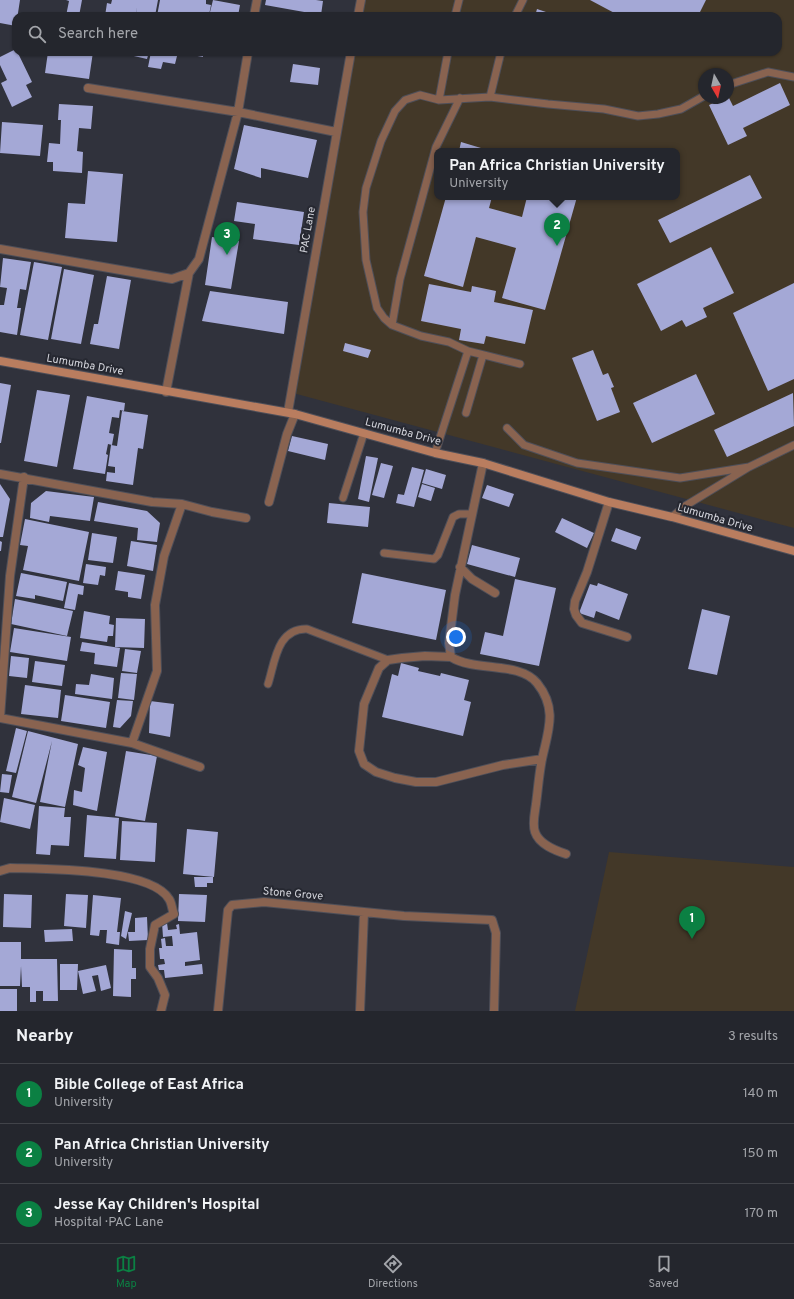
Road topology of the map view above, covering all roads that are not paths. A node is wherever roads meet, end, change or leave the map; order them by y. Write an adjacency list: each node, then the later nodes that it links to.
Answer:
1 (257, 0): 5 (street)
2 (361, 0): 6 (street)
3 (458, 0): 7 (lane)
4 (523, 0): 8 (lane)
5 (255, 12)
6 (359, 12)
7 (456, 12)
8 (517, 12)
9 (247, 56): 20 (street)
10 (351, 56): 21 (street, PAC Lane)
11 (447, 56): 19 (lane)
12 (501, 56): 16 (lane)
13 (794, 77): 14 (lane)
14 (734, 83)
15 (88, 88): 20 (street)
16 (490, 96): 17 (lane); 18 (lane)
17 (460, 98): 19 (lane); 22 (lane)
18 (698, 99)
19 (439, 100): 26 (lane)
20 (238, 112): 21 (street); 25 (street)
21 (336, 132): 32 (street, PAC Lane)
22 (436, 148)
23 (434, 154): 26 (lane)
24 (0, 249): 25 (street)
25 (189, 273): 31 (street)
26 (392, 325): 27 (lane)
27 (468, 351): 28 (lane); 37 (lane)
28 (483, 355): 30 (lane); 33 (lane)
29 (0, 361): 31 (street, Lumumba Drive)
30 (520, 364)
31 (166, 392): 32 (street, Lumumba Drive)
32 (292, 413): 35 (street, Lumumba Drive); 43 (street, PAC Lane)
33 (466, 413)
34 (507, 428): 39 (lane)
35 (364, 433): 37 (street, Lumumba Drive); 42 (lane)
36 (794, 445): 39 (lane)
37 (434, 453): 38 (street, Lumumba Drive)
38 (482, 464): 44 (street, Lumumba Drive); 46 (street)
39 (749, 467): 47 (lane)
40 (0, 474): 41 (street)
41 (24, 477): 45 (street); 57 (street)
42 (343, 498)
43 (269, 502)
44 (609, 502): 47 (street, Lumumba Drive); 53 (street)
45 (182, 504): 48 (street); 58 (street)
46 (472, 514): 50 (lane); 51 (street)
47 (672, 517): 49 (street, Lumumba Drive)
48 (246, 518)
49 (794, 551)
50 (384, 552)
51 (460, 567): 52 (street); 54 (street)
52 (496, 593)
53 (627, 637)
54 (451, 657): 55 (street); 59 (street)
55 (388, 660): 56 (lane); 59 (street)
56 (268, 684)
57 (0, 718): 58 (street)
58 (132, 743): 60 (street)
59 (542, 759): 61 (street)
60 (200, 767)
61 (566, 854)
62 (0, 871): 64 (street)
63 (364, 912): 65 (street, Stone Grove); 66 (street); 67 (street, Stone Grove)
64 (161, 1011)
65 (218, 1011)
66 (360, 1011)
67 (494, 1011)

